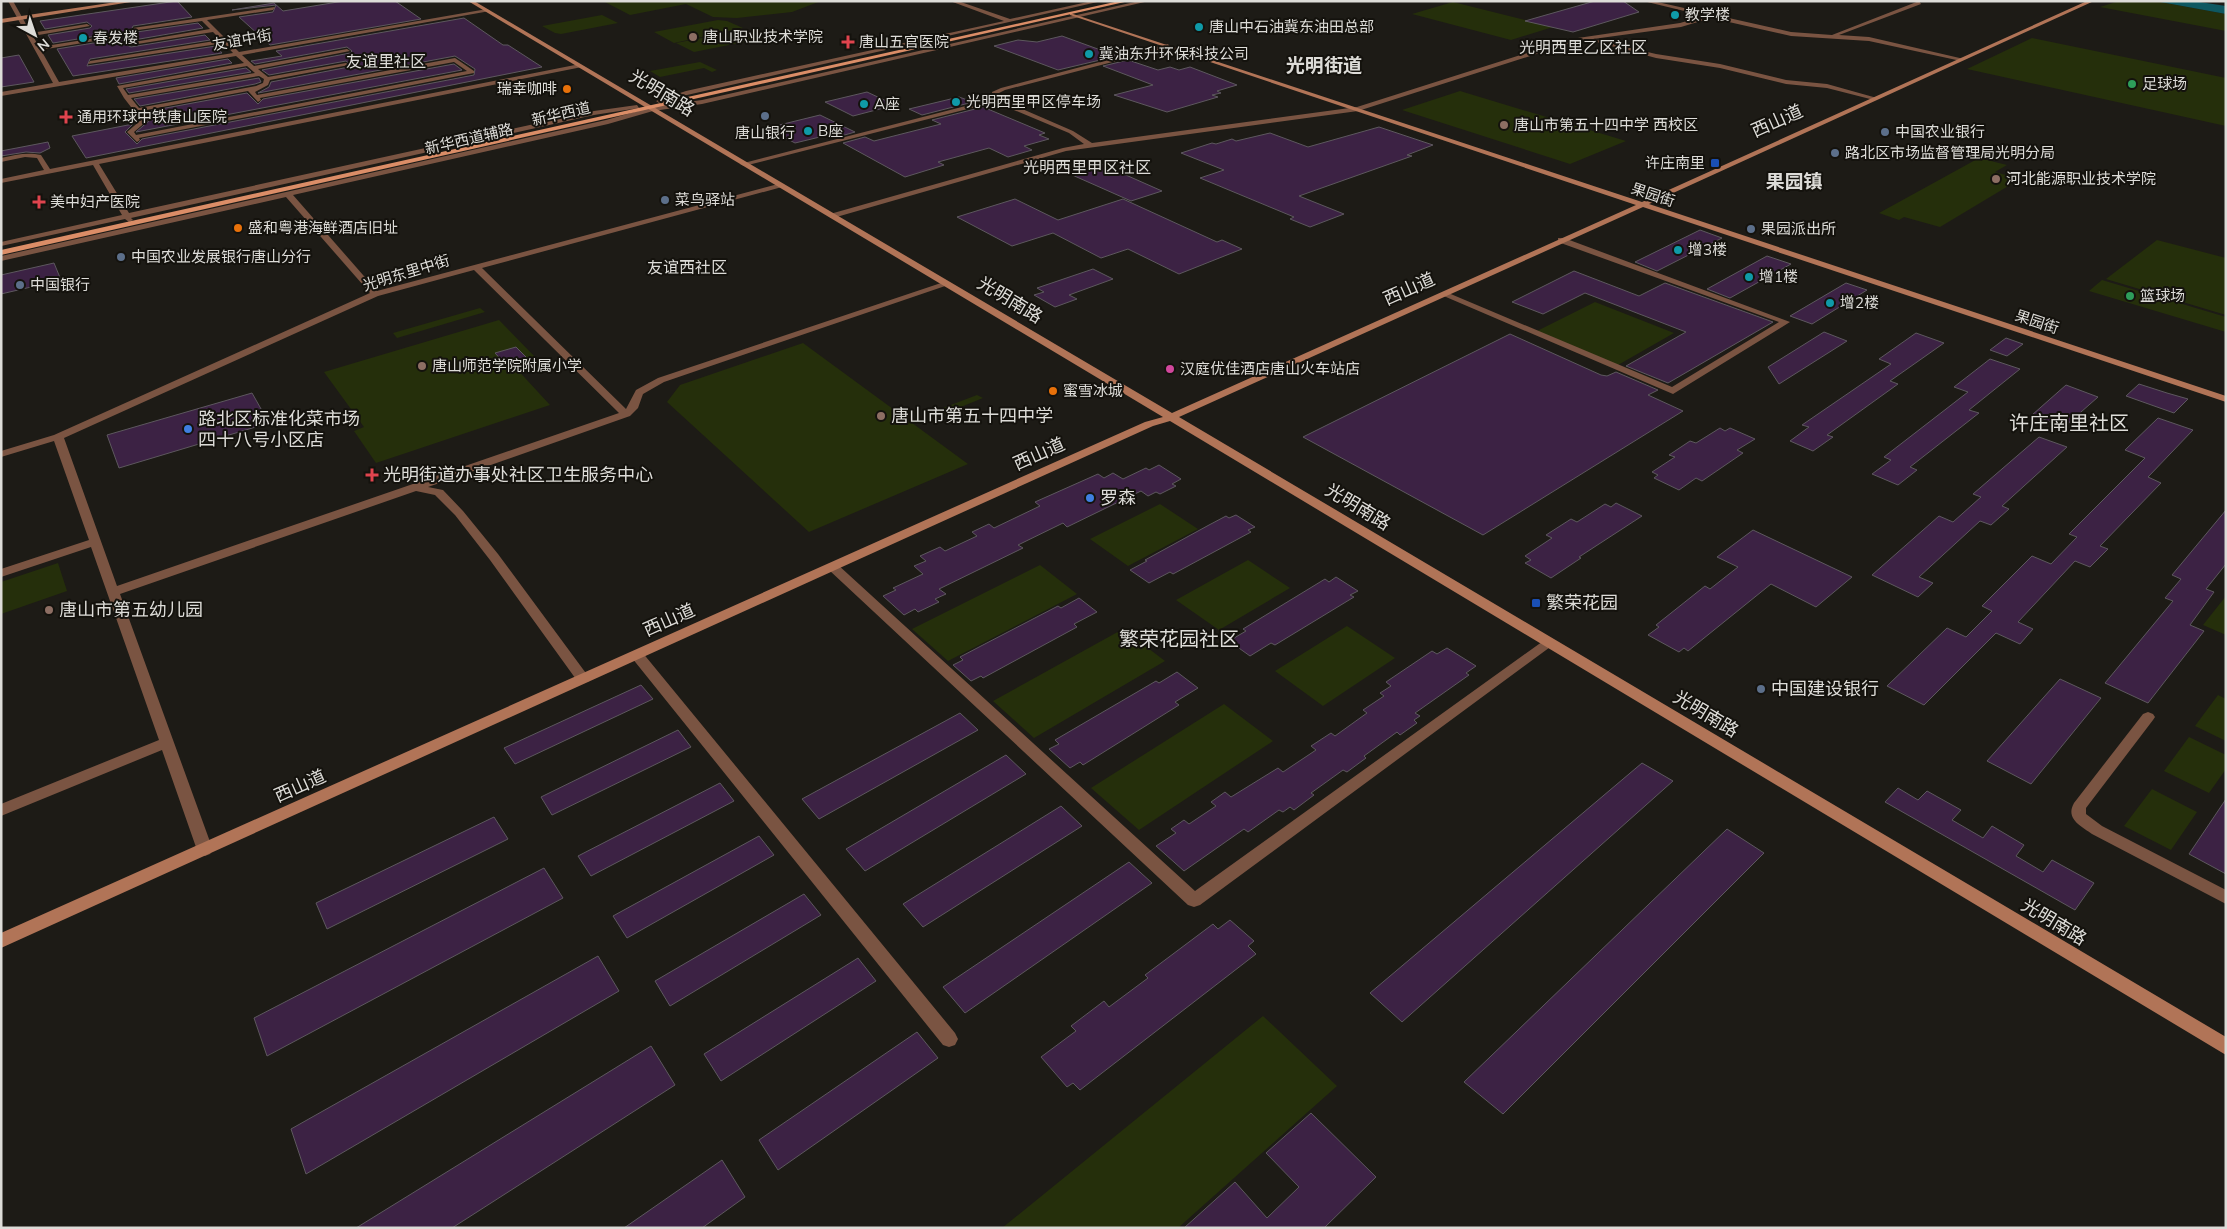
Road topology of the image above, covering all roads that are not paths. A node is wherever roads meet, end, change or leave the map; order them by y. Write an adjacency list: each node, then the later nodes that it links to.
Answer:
1 (10, 1): 16 (street)
2 (135, 1): 16 (street)
3 (470, 1): 13 (street, 光明南路)
4 (952, 1): 19 (street)
5 (1100, 1): 19 (street, 新华西道辅路)
6 (1115, 1): 53 (main road, 新华西道)
7 (1127, 1): 14 (main road)
8 (1147, 1): 14 (street, 新华西道辅路)
9 (1645, 1): 15 (street)
10 (1908, 1): 28 (street)
11 (2092, 1): 35 (street, 西山道)
12 (273, 8): 17 (street)
13 (487, 11): 34 (street, 友谊中街); 39 (street, 光明南路)
14 (1076, 15): 31 (street, 果园街); 53 (street, 新华西道辅路)
15 (1711, 16): 27 (street); 28 (street)
16 (20, 18): 18 (street); 22 (street)
17 (203, 20): 23 (street); 24 (street)
18 (1, 21)
19 (1010, 21): 53 (street, 新华西道辅路)
20 (34, 26): 22 (street)
21 (88, 26): 25 (street)
22 (25, 27): 25 (street)
23 (134, 30)
24 (214, 30): 29 (street); 30 (street)
25 (29, 35): 32 (street)
26 (115, 36): 32 (street)
27 (1584, 38): 50 (street); 54 (street)
28 (1835, 38): 35 (street)
29 (225, 41): 34 (street); 36 (street)
30 (132, 43)
31 (1168, 46): 52 (street); 54 (street, 果园街)
32 (37, 49): 44 (street)
33 (347, 51): 38 (street)
34 (238, 53): 38 (street); 44 (street, 友谊中街)
35 (1961, 59): 50 (street, 西山道)
36 (90, 63)
37 (346, 65): 43 (street)
38 (250, 66): 41 (street); 48 (street)
39 (580, 66): 51 (street); 53 (street, 光明南路)
40 (371, 68): 42 (street)
41 (258, 74): 43 (street); 48 (street)
42 (379, 74): 45 (street); 45 (street); 49 (street)
43 (267, 79): 46 (street)
44 (57, 84): 47 (street, 友谊中街)
45 (395, 87): 51 (street); 56 (street)
46 (256, 88): 49 (street); 55 (street)
47 (1, 94)
48 (126, 97): 55 (street)
49 (255, 98): 56 (street)
50 (1874, 98): 68 (street, 西山道)
51 (412, 100): 57 (street)
52 (996, 100): 59 (street); 63 (street)
53 (649, 107): 63 (street, 光明南路); 67 (street, 新华西道辅路); 70 (main road, 新华西道); 74 (main road, 新华西道)
54 (1358, 109): 59 (street); 68 (street, 果园街)
55 (137, 110): 58 (street)
56 (269, 111): 57 (street); 58 (street)
57 (282, 125): 60 (street)
58 (135, 137): 60 (street)
59 (1091, 146): 69 (street)
60 (146, 152): 62 (street)
61 (1, 160): 64 (street)
62 (95, 163): 64 (street); 70 (street)
63 (744, 164): 66 (street, 光明南路)
64 (48, 172): 65 (street)
65 (1, 181)
66 (779, 185): 69 (street, 光明南路); 76 (street, 光明东里中街)
67 (288, 194): 75 (street, 新华西道辅路); 78 (street)
68 (1639, 204): 71 (street, 西山道); 80 (street, 果园街)
69 (833, 216): 77 (street, 光明南路)
70 (128, 218): 72 (street); 73 (main road, 新华西道)
71 (1560, 240): 79 (street, 西山道); 79 (street)
72 (1, 244)
73 (1, 248)
74 (1, 253)
75 (1, 259)
76 (476, 267): 78 (street, 光明东里中街); 81 (street)
77 (947, 284): 81 (street); 82 (street, 光明南路)
78 (375, 294): 83 (street, 光明东里中街)
79 (1443, 294): 82 (street, 西山道)
80 (2226, 399)
81 (626, 414): 85 (street)
82 (1172, 417): 87 (street, 西山道); 90 (street, 光明南路)
83 (58, 437): 84 (street, 光明东里中街); 86 (street)
84 (1, 454)
85 (416, 487): 89 (street); 92 (street)
86 (95, 542): 88 (street); 89 (street)
87 (833, 567): 90 (street); 91 (street, 西山道)
88 (1, 573)
89 (113, 592): 94 (street)
90 (1551, 642): 100 (street, 光明南路)
91 (637, 655): 92 (street, 西山道); 99 (street)
92 (583, 679): 96 (street, 西山道)
93 (2148, 717): 97 (street)
94 (166, 743): 95 (street); 96 (street)
95 (1, 810)
96 (204, 850): 98 (street, 西山道)
97 (2226, 898)
98 (1, 941)
99 (948, 1038)
100 (2226, 1047)

